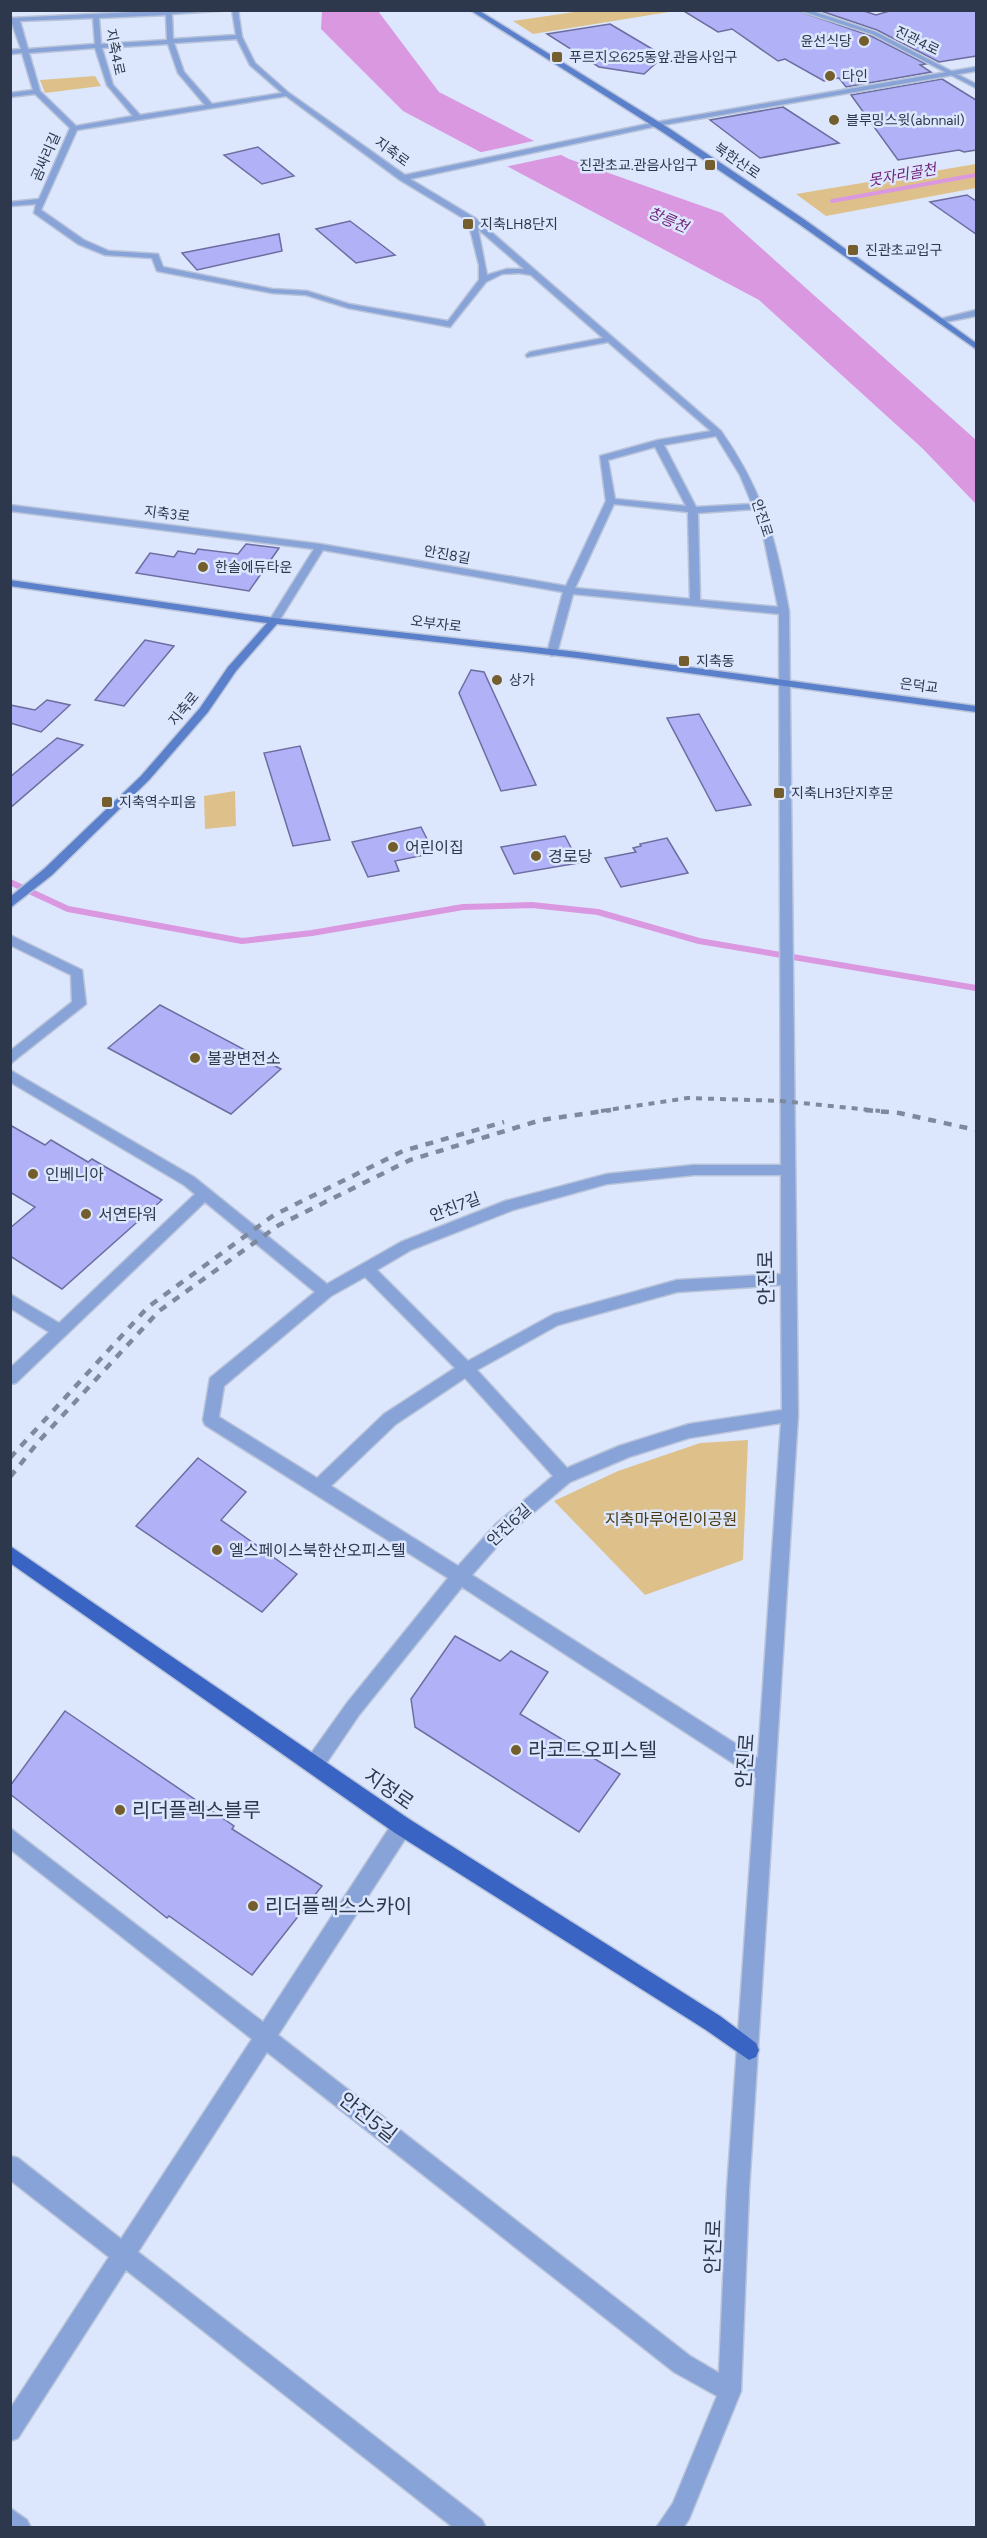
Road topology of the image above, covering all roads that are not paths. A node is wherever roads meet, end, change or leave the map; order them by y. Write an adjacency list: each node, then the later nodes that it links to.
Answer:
1 (228, 10): 5 (street)
2 (235, 10): 9 (street, 지축로)
3 (473, 10): 22 (main road, 북한산로)
4 (801, 10): 15 (street, 진관4로)
5 (169, 13): 6 (street); 10 (street)
6 (96, 18): 7 (street); 11 (street, 지축4로)
7 (13, 20): 8 (street)
8 (14, 34): 12 (street)
9 (239, 37): 10 (street); 18 (street, 지축로)
10 (170, 41): 11 (street); 20 (street)
11 (98, 46): 12 (street); 21 (street, 지축4로)
12 (24, 51): 13 (street); 17 (street)
13 (10, 52)
14 (976, 69): 15 (street, 진관4로)
15 (954, 72): 16 (street, 진관4로); 22 (street)
16 (976, 86)
17 (37, 92): 19 (street); 23 (street)
18 (287, 94): 20 (street); 24 (street, 지축로)
19 (10, 95)
20 (210, 106): 21 (street)
21 (138, 118): 23 (street)
22 (657, 124): 24 (street); 31 (main road, 북한산로)
23 (74, 128): 25 (street, 곰싸리길)
24 (403, 178): 27 (street, 지축로)
25 (42, 201): 26 (street, 곰싸리길); 29 (street)
26 (10, 204)
27 (472, 220): 28 (street, 안진로); 29 (street)
28 (533, 273): 29 (street); 32 (street, 안진로)
29 (483, 280)
30 (976, 313): 31 (street)
31 (940, 320): 33 (main road, 북한산로)
32 (612, 339): 34 (street); 35 (street, 안진로)
33 (976, 347)
34 (531, 355)
35 (718, 433): 36 (street); 38 (street, 안진로)
36 (658, 443): 37 (street); 40 (street)
37 (611, 501): 40 (street); 43 (street)
38 (760, 506): 40 (street); 45 (street, 안진로)
39 (10, 508): 41 (street, 지축3로)
40 (693, 510): 44 (street)
41 (320, 547): 43 (street, 안진8길); 46 (street, 지축로)
42 (10, 583): 46 (main road, 오부자로)
43 (569, 590): 44 (street, 안진8길); 47 (street)
44 (695, 603): 45 (street, 안진8길)
45 (784, 611): 48 (street, 안진로)
46 (274, 621): 47 (main road, 오부자로); 51 (main road, 지축로)
47 (552, 653): 48 (main road, 오부자로)
48 (784, 684): 49 (main road, 오부자로); 55 (street, 안진로)
49 (858, 694): 50 (main road, 은덕교)
50 (976, 709)
51 (10, 904)
52 (10, 939): 53 (street)
53 (10, 1059)
54 (10, 1075): 56 (street)
55 (787, 1170): 57 (street, 안진7길); 58 (street, 안진로)
56 (206, 1193): 59 (street); 61 (street)
57 (366, 1268): 59 (street, 안진7길); 62 (street)
58 (788, 1279): 62 (street); 64 (street, 안진로)
59 (326, 1292): 66 (street, 안진7길)
60 (10, 1300): 61 (street)
61 (60, 1331): 63 (street)
62 (466, 1369): 65 (street); 66 (street)
63 (10, 1378)
64 (790, 1415): 65 (street, 안진6길); 70 (street, 안진로)
65 (564, 1477): 68 (street, 안진6길)
66 (319, 1487): 68 (street)
67 (10, 1553): 69 (main road, 지정로)
68 (460, 1576): 69 (street, 안진6길); 70 (street)
69 (314, 1765): 71 (main road, 지정로)
70 (766, 1774): 74 (street, 안진로)
71 (402, 1826): 73 (street); 74 (main road, 지정로)
72 (10, 1837): 73 (street, 안진5길)
73 (265, 2036): 76 (street); 77 (street, 안진5길)
74 (749, 2050): 77 (street, 안진로)
75 (10, 2166): 76 (street)
76 (124, 2253): 78 (street); 81 (street)
77 (730, 2391): 82 (street, 안진로)
78 (10, 2430)
79 (10, 2520): 80 (street)
80 (19, 2528)
81 (474, 2528)
82 (668, 2528)

